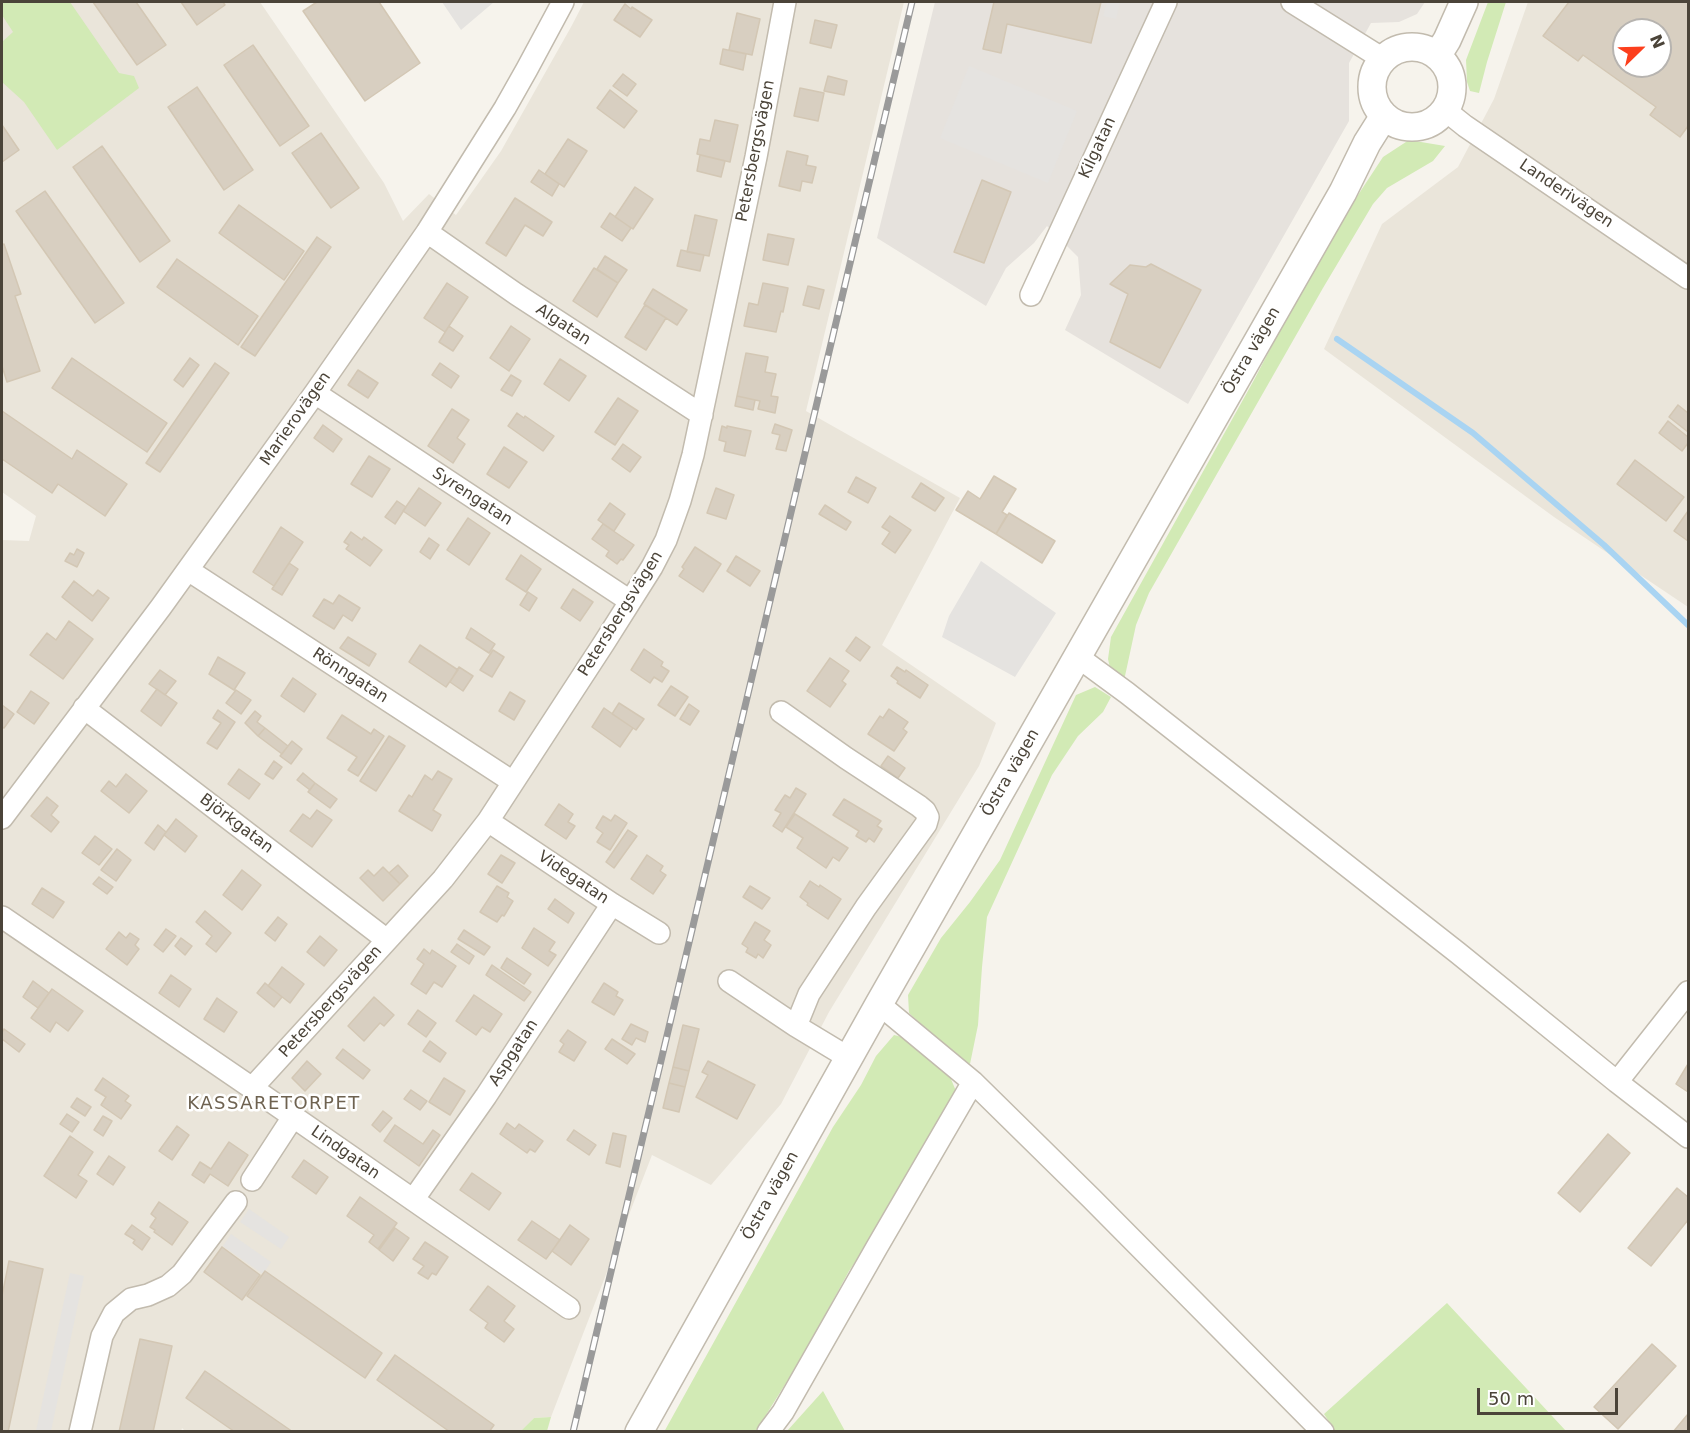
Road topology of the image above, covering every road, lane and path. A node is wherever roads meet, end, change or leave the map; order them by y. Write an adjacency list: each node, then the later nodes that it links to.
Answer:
1 (563, 2): 10 (street, Marierovägen)
2 (785, 2): 14 (street, Petersbergsvägen)
3 (1166, 2): 12 (street, Kilgatan)
4 (1292, 2): 7 (street)
5 (1464, 2): 6 (street)
6 (1437, 56): 7 (street); 8 (street)
7 (1383, 59): 9 (street)
8 (1445, 110): 9 (street); 11 (street, Landerivägen)
9 (1384, 116): 17 (street, Östra vägen)
10 (427, 232): 13 (street, Marierovägen); 14 (street, Algatan)
11 (1689, 278)
12 (1031, 295)
13 (315, 393): 15 (street, Marierovägen); 16 (street, Syrengatan)
14 (702, 415): 16 (street, Petersbergsvägen)
15 (188, 570): 18 (street, Marierovägen); 20 (street, Rönngatan)
16 (630, 601): 20 (street, Petersbergsvägen)
17 (1078, 657): 29 (street, Östra vägen); 33 (street)
18 (84, 708): 21 (street, Marierovägen); 26 (street, Björkgatan)
19 (781, 712): 30 (street)
20 (513, 782): 22 (street, Petersbergsvägen)
21 (2, 818)
22 (488, 821): 23 (street, Videgatan); 26 (street, Petersbergsvägen)
23 (612, 904): 25 (street, Videgatan); 38 (street, Aspgatan)
24 (5, 919): 34 (street, Lindgatan)
25 (659, 933)
26 (387, 940): 34 (street, Petersbergsvägen)
27 (729, 981): 30 (street)
28 (1689, 992): 33 (street)
29 (879, 1004): 31 (street, Östra vägen); 32 (street)
30 (796, 1026): 31 (street)
31 (849, 1058): 42 (street, Östra vägen)
32 (973, 1082): 43 (street); 44 (street)
33 (1617, 1082): 36 (street)
34 (252, 1088): 35 (street, Lindgatan)
35 (293, 1117): 37 (street); 38 (street, Lindgatan)
36 (1689, 1137)
37 (252, 1180)
38 (413, 1200): 40 (street, Lindgatan)
39 (236, 1202): 41 (street)
40 (569, 1308)
41 (80, 1431)
42 (639, 1431)
43 (768, 1431)
44 (1323, 1431)

